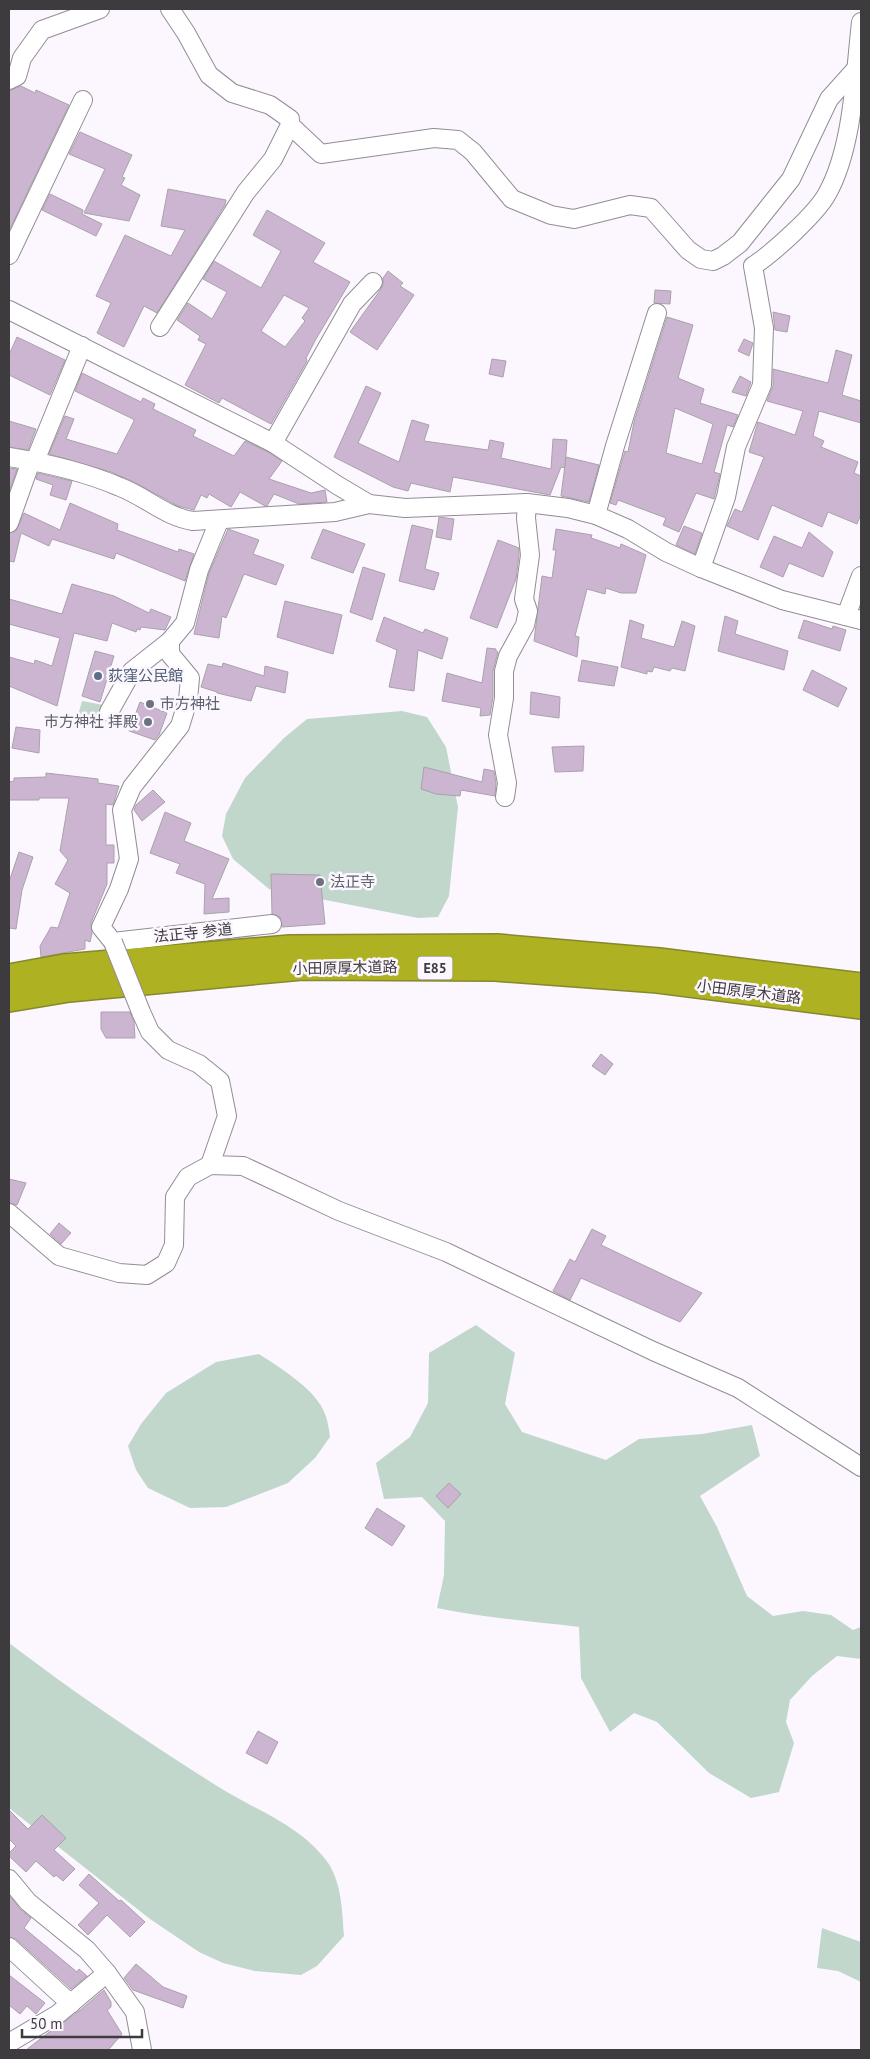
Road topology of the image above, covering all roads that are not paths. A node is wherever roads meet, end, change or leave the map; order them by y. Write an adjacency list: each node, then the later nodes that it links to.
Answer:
1 (100, 9): 5 (street)
2 (170, 9): 7 (street)
3 (861, 22): 4 (street)
4 (855, 70): 7 (street); 22 (street)
5 (9, 80)
6 (83, 100): 8 (street)
7 (290, 124): 12 (street)
8 (9, 255)
9 (373, 282): 14 (street)
10 (9, 310): 13 (street)
11 (657, 313): 19 (street)
12 (160, 327)
13 (82, 346): 14 (street); 16 (street)
14 (273, 443): 18 (street)
15 (9, 457): 16 (street)
16 (33, 461): 20 (street); 21 (street)
17 (527, 503): 18 (street); 19 (street); 27 (street)
18 (370, 504): 20 (street)
19 (596, 515): 22 (street)
20 (219, 521): 25 (street)
21 (9, 523)
22 (701, 568): 24 (street)
23 (861, 576): 24 (street)
24 (854, 618)
25 (170, 641): 26 (street); 29 (street)
26 (108, 712)
27 (505, 797)
28 (272, 924): 29 (street, 法正寺 参道)
29 (113, 942): 34 (street, bridge)
30 (9, 977): 31 (highway, 小田原厚木道路 / E85)
31 (861, 986)
32 (9, 999): 33 (highway, 小田原厚木道路 / E85)
33 (861, 1006)
34 (210, 1165): 35 (street); 36 (street)
35 (9, 1213)
36 (861, 1467)
37 (9, 1879): 39 (street)
38 (9, 1947): 40 (street)
39 (107, 1973): 40 (street); 42 (street)
40 (71, 2004): 41 (street)
41 (9, 2043)
42 (142, 2050)

